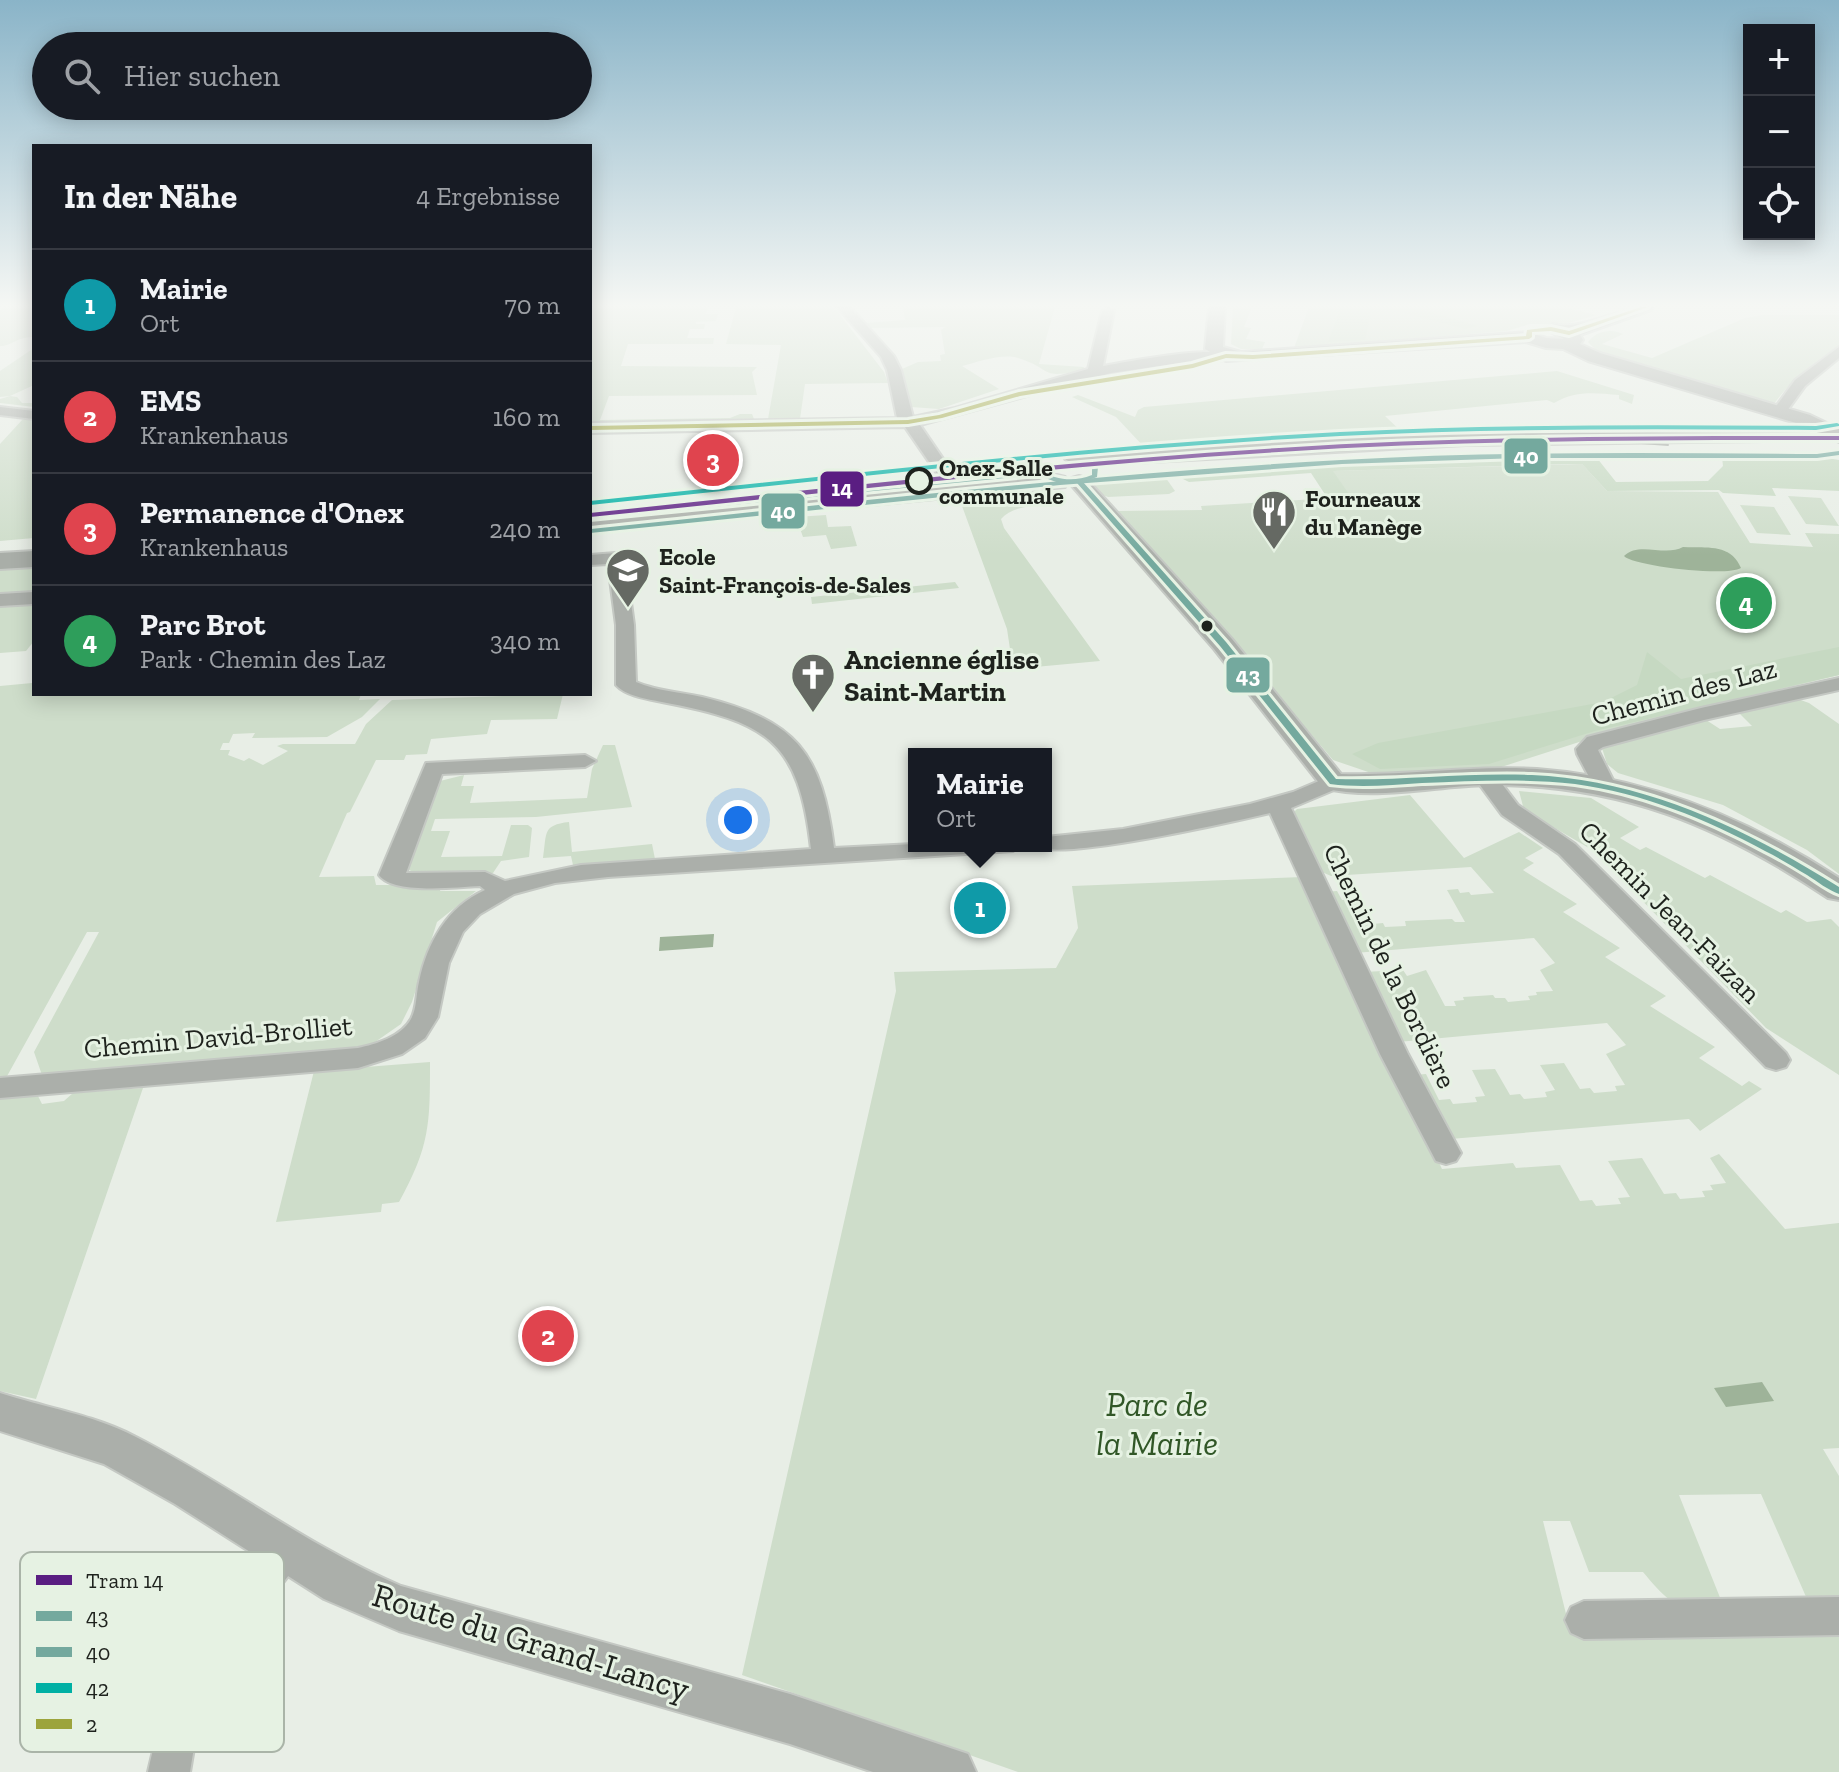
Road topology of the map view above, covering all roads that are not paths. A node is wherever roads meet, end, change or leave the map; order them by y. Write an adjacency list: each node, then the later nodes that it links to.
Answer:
1 (898, 390): 10 (street)
2 (1034, 390): 6 (street)
3 (1046, 390): 6 (street)
4 (1704, 390): 8 (street)
5 (1795, 390): 8 (street)
6 (1019, 394): 10 (street)
7 (0, 411): 9 (street)
8 (1779, 412): 12 (street)
9 (32, 415)
10 (908, 422): 11 (street); 13 (street)
11 (592, 428)
12 (1838, 439): 14 (main road)
13 (944, 472): 14 (main road); 15 (main road)
14 (1071, 472): 16 (main road); 27 (street)
15 (592, 511)
16 (592, 524)
17 (32, 546): 18 (main road)
18 (0, 547)
19 (32, 559): 21 (main road)
20 (592, 560): 32 (street)
21 (0, 561)
22 (32, 598): 23 (street)
23 (0, 600)
24 (1839, 684): 28 (street, Chemin des Laz)
25 (585, 761): 33 (street)
26 (1485, 777): 27 (street); 28 (street); 35 (street, Chemin Jean-Faizan)
27 (1333, 782): 29 (street)
28 (1605, 787): 34 (street)
29 (1278, 805): 30 (street); 37 (street, Chemin de la Bordière)
30 (1052, 843)
31 (908, 850): 32 (street, Chemin David-Brolliet)
32 (823, 854): 33 (street, Chemin David-Brolliet)
33 (503, 891): 36 (street, Chemin David-Brolliet)
34 (1839, 891)
35 (1776, 1060)
36 (0, 1088)
37 (1446, 1153)
38 (0, 1412): 39 (street, Route du Grand-Lancy)
39 (285, 1551): 44 (street, Route du Grand-Lancy)
40 (1839, 1616): 41 (street)
41 (1584, 1620)
42 (174, 1752): 43 (street)
43 (169, 1772)
44 (950, 1772)

